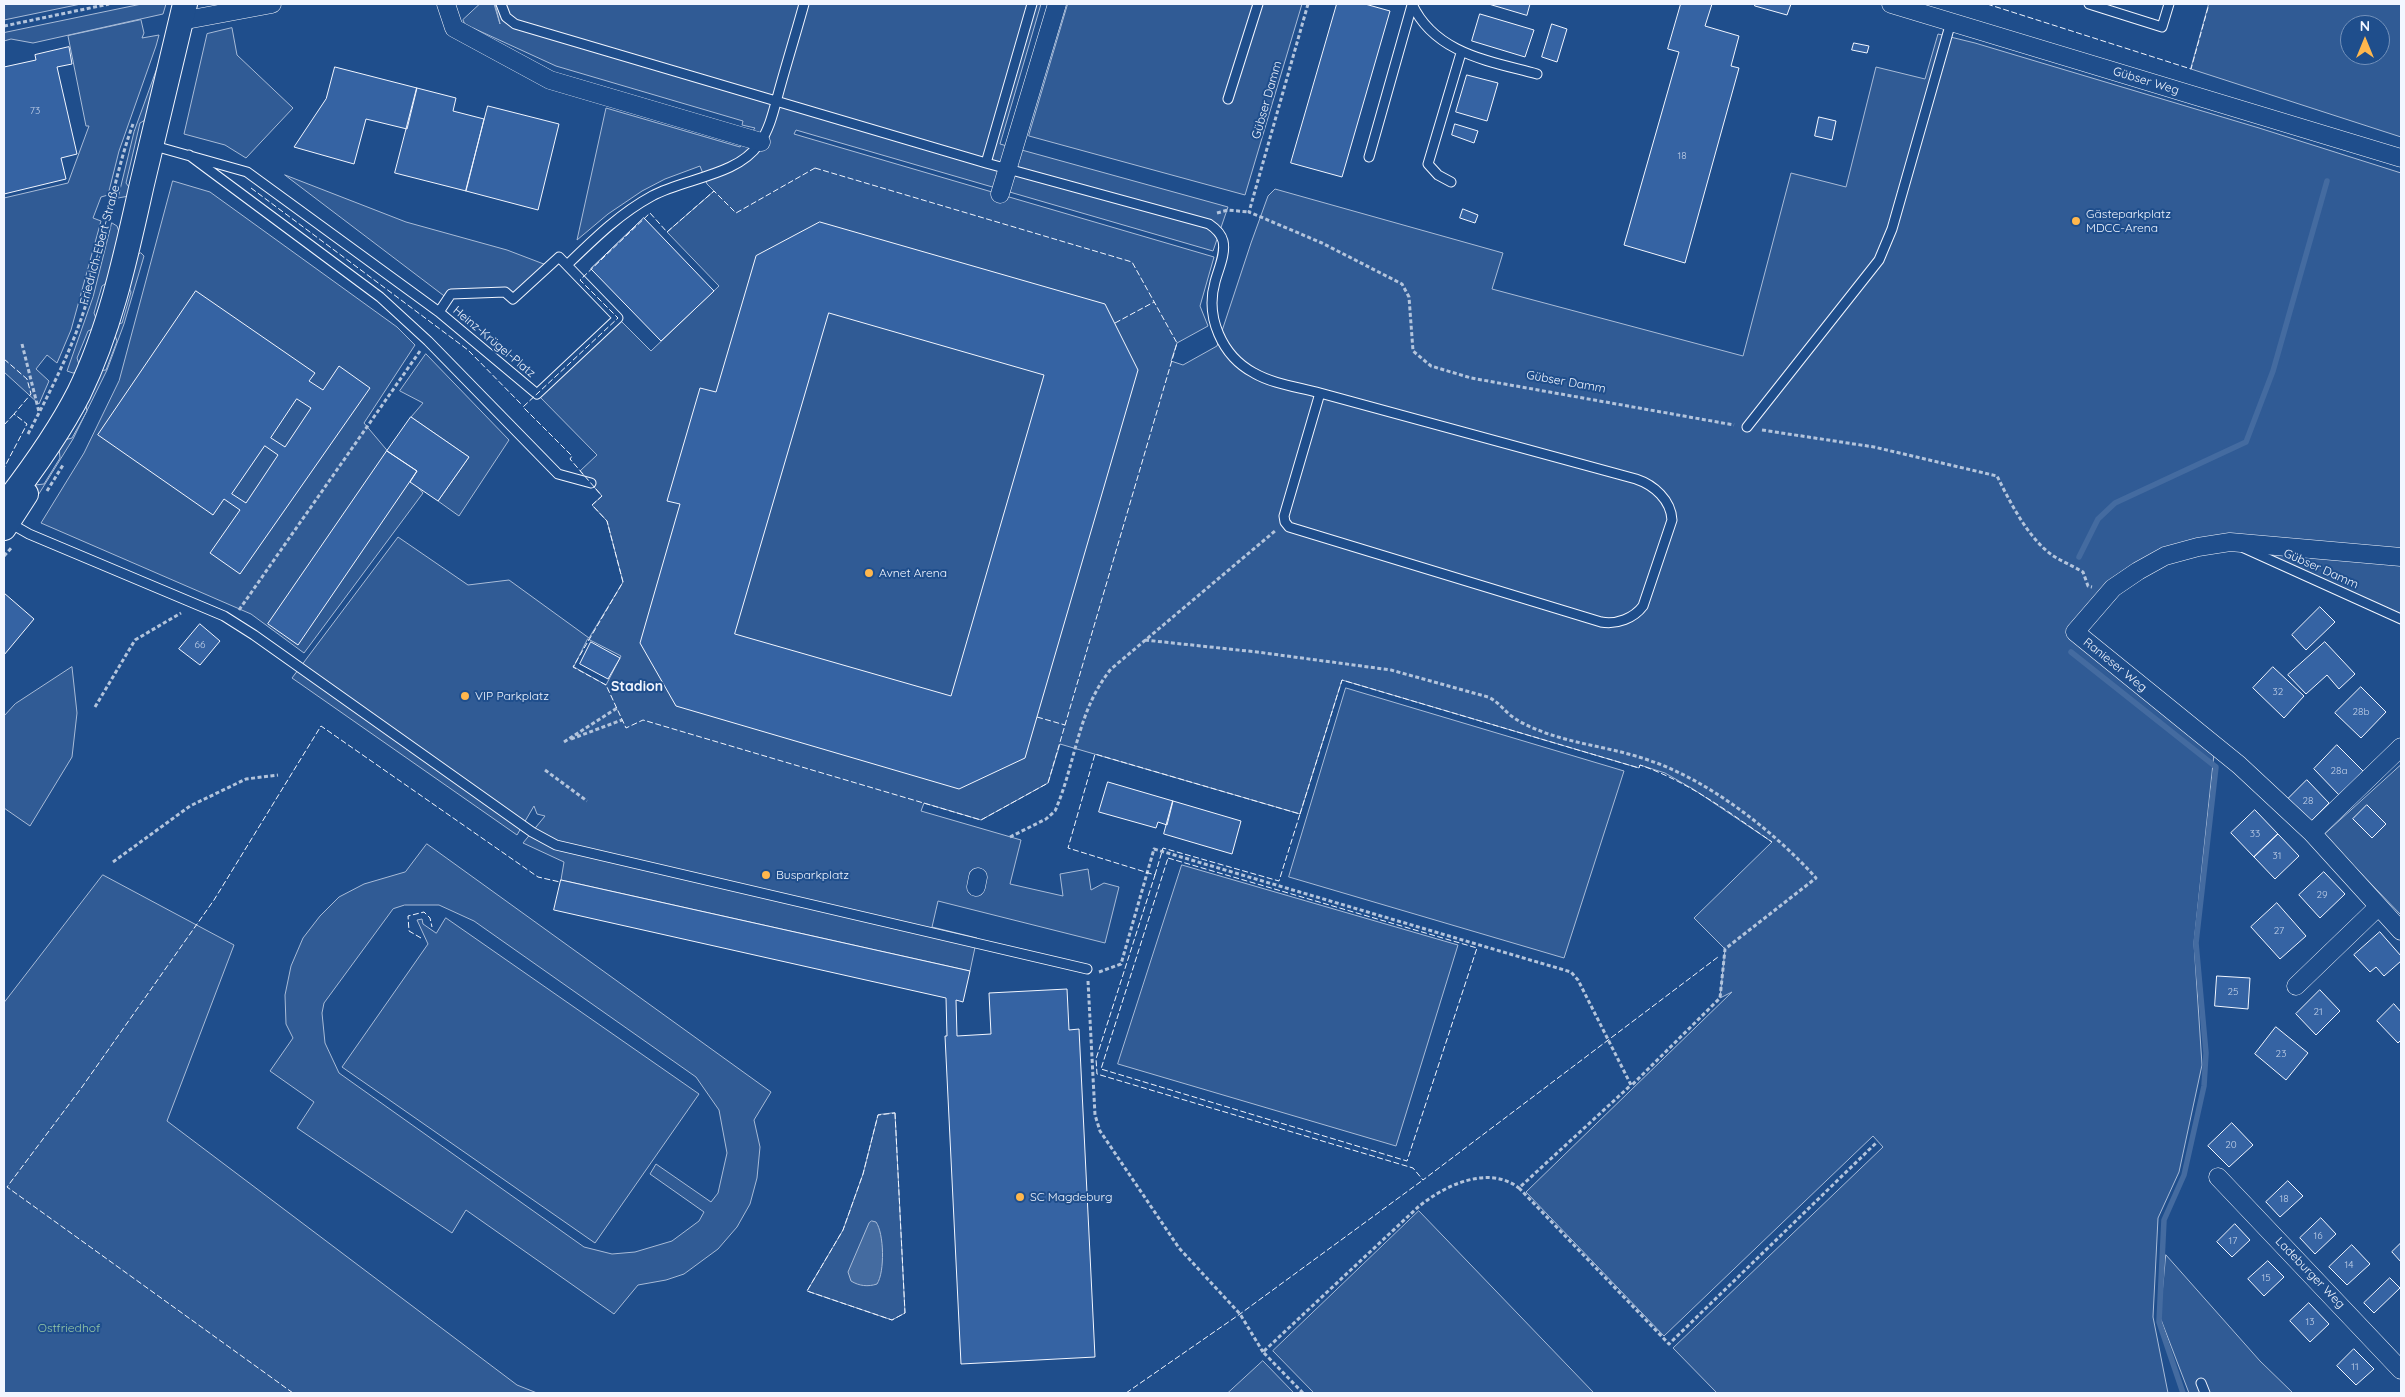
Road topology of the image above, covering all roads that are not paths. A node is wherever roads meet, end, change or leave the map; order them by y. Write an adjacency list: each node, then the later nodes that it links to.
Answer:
1 (272, 4): 12 (street)
2 (446, 4): 18 (street)
3 (501, 4): 17 (lane)
4 (804, 4): 17 (lane)
5 (1032, 4): 23 (lane)
6 (1057, 4): 24 (street)
7 (1258, 4): 16 (lane)
8 (1412, 4): 14 (lane); 21 (lane)
9 (1891, 4): 13 (street, Gübser Weg)
10 (2089, 4): 11 (lane)
11 (2169, 4)
12 (183, 12): 19 (street, Friedrich-Ebert-Straße)
13 (1951, 22): 22 (street, Gübser Weg); 30 (lane)
14 (1461, 52): 15 (lane); 25 (lane)
15 (1537, 74)
16 (1228, 99)
17 (776, 101): 18 (lane); 23 (lane)
18 (761, 142): 27 (lane)
19 (151, 144): 20 (lane); 32 (street, Friedrich-Ebert-Straße)
20 (189, 155): 28 (lane); 31 (lane)
21 (1369, 157)
22 (2401, 158)
23 (986, 163): 24 (lane)
24 (1008, 169): 26 (street); 29 (lane)
25 (1451, 182)
26 (1000, 194)
27 (567, 265): 28 (lane, Heinz-Krügel-Platz); 28 (lane, Heinz-Krügel-Platz)
28 (439, 312)
29 (1320, 393): 29 (lane)
30 (1747, 427)
31 (591, 483)
32 (5, 519): 40 (lane)
33 (2230, 542): 34 (street, Ranieser Weg); 35 (lane, Gübser Damm); 37 (street, Ranieser Weg)
34 (2401, 557)
35 (2401, 619)
36 (2401, 746): 37 (street)
37 (2312, 833): 38 (street, Ranieser Weg)
38 (2378, 907): 39 (street, Ranieser Weg); 41 (street)
39 (2401, 931)
40 (1087, 969)
41 (2296, 986)
42 (2218, 1177): 43 (street, Ladeburger Weg)
43 (2401, 1370)
44 (2201, 1383): 45 (lane)
45 (2205, 1393)

